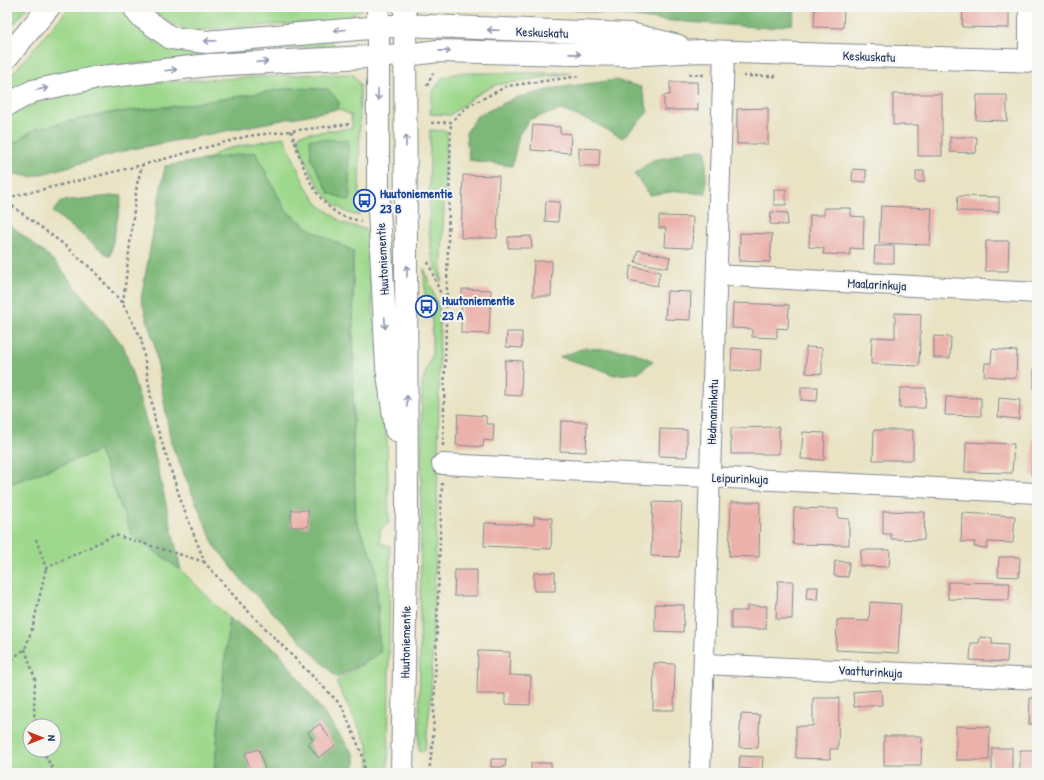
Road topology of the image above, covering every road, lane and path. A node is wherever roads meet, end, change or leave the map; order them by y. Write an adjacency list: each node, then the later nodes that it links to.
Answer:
1 (49, 7): 11 (main road)
2 (134, 7): 5 (main road, Keskuskatu, one-way to 2)
3 (1029, 7): 12 (street)
4 (405, 16): 5 (main road, Keskuskatu); 7 (main road, Keskuskatu, one-way to 4); 9 (main road, Huutoniementie)
5 (378, 17): 10 (main road, Huutoniementie)
6 (438, 51): 7 (main road, Keskuskatu, one-way to 7); 9 (main road, Keskuskatu); 14 (path)
7 (700, 51): 8 (main road, Keskuskatu)
8 (724, 52): 12 (main road, Keskuskatu); 25 (street, Hedmaninkatu)
9 (406, 55): 10 (main road, Keskuskatu); 32 (main road, Huutoniementie, one-way to 9)
10 (378, 56): 15 (main road, Keskuskatu, one-way to 10); 32 (main road, Huutoniementie, one-way to 32)
11 (7, 57)
12 (1033, 61)
13 (582, 76): 16 (path)
14 (426, 88)
15 (7, 104)
16 (452, 122): 17 (path); 28 (path)
17 (431, 123)
18 (349, 124): 19 (path)
19 (291, 131): 20 (path); 23 (path)
20 (142, 165): 21 (path); 27 (path)
21 (7, 198)
22 (7, 202): 27 (path)
23 (364, 222)
24 (427, 260): 28 (path)
25 (717, 275): 26 (street, Maalarinkuja); 30 (street, Hedmaninkatu)
26 (1037, 293)
27 (122, 304): 34 (path)
28 (446, 309): 29 (path)
29 (442, 464): 30 (street, Leipurinkuja); 45 (path)
30 (710, 477): 31 (street, Leipurinkuja); 38 (street, Hedmaninkatu)
31 (1037, 493)
32 (407, 510): 44 (main road, Huutoniementie)
33 (36, 539): 35 (path)
34 (205, 562): 35 (path); 43 (path)
35 (46, 568): 36 (path)
36 (25, 650): 37 (path); 40 (path)
37 (7, 663)
38 (704, 664): 39 (street, Vaatturinkuja); 46 (street, Hedmaninkatu)
39 (1037, 679)
40 (35, 718)
41 (47, 758): 42 (path)
42 (55, 773)
43 (364, 773)
44 (402, 773)
45 (429, 773)
46 (700, 773)

